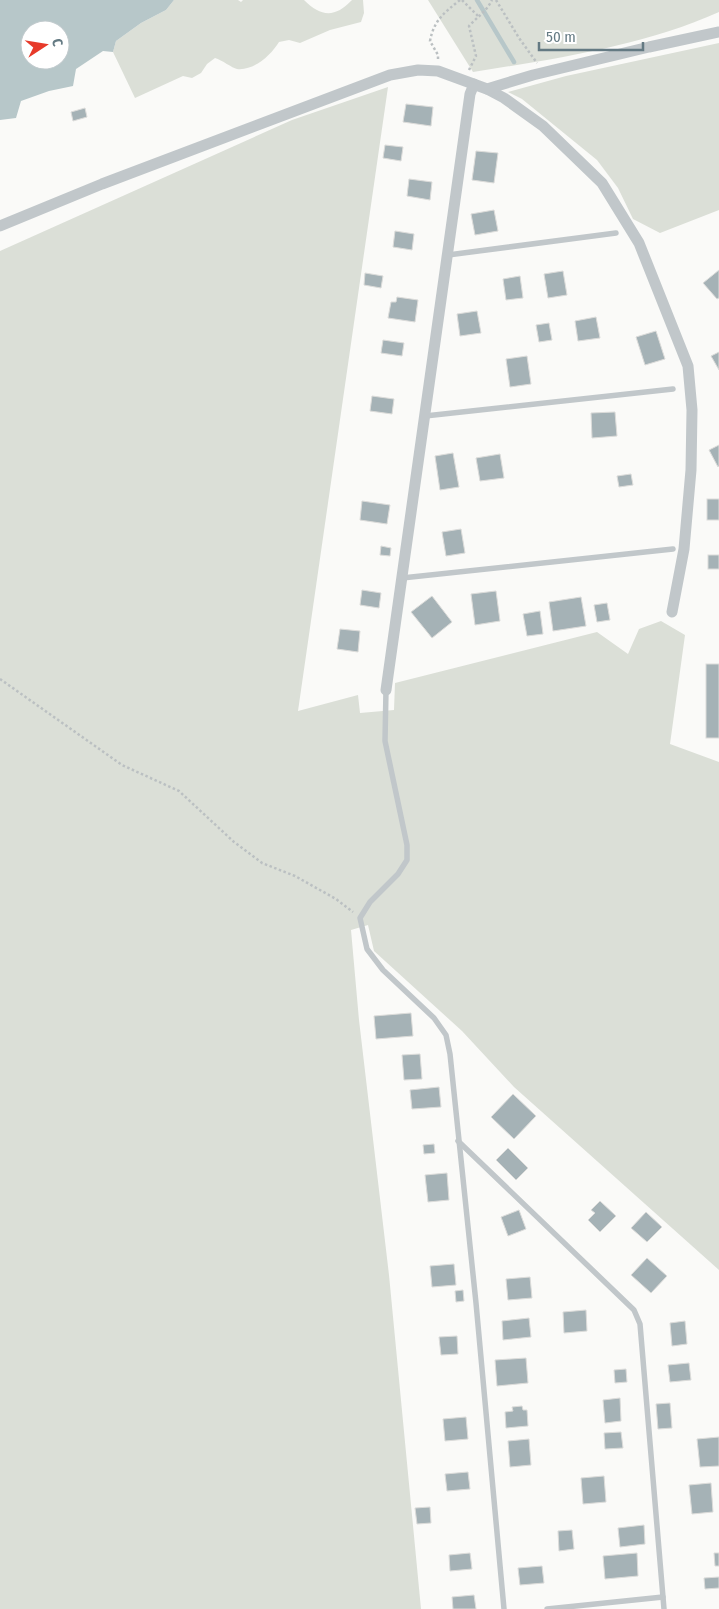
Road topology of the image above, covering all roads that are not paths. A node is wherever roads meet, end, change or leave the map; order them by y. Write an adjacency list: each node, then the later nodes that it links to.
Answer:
1 (719, 32): 3 (street)
2 (469, 82): 3 (street); 4 (street); 6 (street)
3 (487, 89): 11 (street)
4 (0, 226)
5 (616, 233): 6 (lane)
6 (448, 255): 8 (street)
7 (673, 389): 8 (lane)
8 (425, 416): 10 (street)
9 (673, 549): 10 (lane)
10 (402, 578): 12 (street)
11 (672, 612)
12 (386, 690): 13 (lane)
13 (458, 1140): 14 (lane); 15 (lane)
14 (663, 1597): 16 (lane); 17 (lane)
15 (504, 1609)
16 (547, 1609)
17 (664, 1609)

